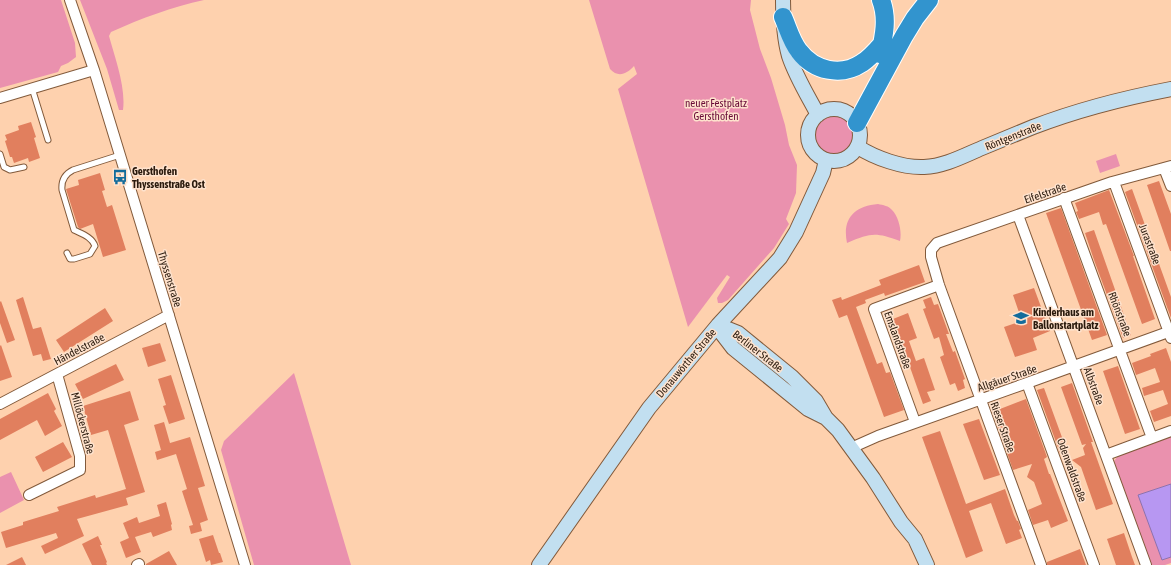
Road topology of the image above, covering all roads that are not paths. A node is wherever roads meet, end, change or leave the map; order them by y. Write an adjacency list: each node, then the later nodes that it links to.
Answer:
1 (70, 0): 6 (street, Thyssenstraße)
2 (881, 0): 5 (highway)
3 (930, 0): 11 (highway)
4 (783, 8): 5 (highway); 10 (main road)
5 (882, 44): 11 (highway)
6 (94, 70): 7 (street); 15 (street, Thyssenstraße)
7 (32, 88): 9 (street); 12 (lane)
8 (1171, 89): 13 (main road, Röntgenstraße)
9 (0, 98)
10 (818, 115): 11 (main road); 16 (main road)
11 (853, 118): 13 (main road)
12 (48, 140)
13 (858, 147): 16 (main road)
14 (0, 154): 17 (lane)
15 (120, 155): 24 (lane); 26 (street, Thyssenstraße)
16 (826, 160): 27 (main road, Donauwörther Straße)
17 (24, 167)
18 (1168, 167): 19 (street, Eifelstraße); 20 (street)
19 (1114, 182): 21 (street, Eifelstraße); 28 (street, Jurastraße)
20 (1171, 186)
21 (1064, 198): 22 (street, Eifelstraße); 29 (street, Rhönstraße)
22 (1018, 215): 23 (street, Eifelstraße); 30 (street, Albstraße)
23 (931, 250): 25 (street, Rieser Straße)
24 (67, 252)
25 (939, 286): 33 (street, Rieser Straße); 35 (street, Emslandstraße)
26 (169, 315): 31 (street, Händelstraße); 42 (street, Thyssenstraße)
27 (718, 325): 38 (main road, Berliner Straße); 43 (main road, Donauwörther Straße)
28 (1170, 333): 29 (street, Allgäuer Straße)
29 (1120, 349): 30 (street, Allgäuer Straße); 37 (street, Rhönstraße)
30 (1075, 366): 32 (street, Allgäuer Straße); 39 (street, Albstraße)
31 (57, 374): 34 (street, Händelstraße); 40 (street, Millöckerstraße)
32 (1027, 383): 33 (street, Allgäuer Straße); 47 (street, Odenwaldstraße)
33 (980, 400): 35 (street, Allgäuer Straße); 46 (street, Rieser Straße)
34 (0, 404)
35 (915, 422): 38 (street, Allgäuer Straße)
36 (1171, 431): 37 (street)
37 (1152, 438): 39 (street)
38 (851, 448): 41 (main road, Berliner Straße)
39 (1106, 455): 48 (street, Albstraße)
40 (29, 495)
41 (900, 522): 44 (main road, Berliner Straße); 45 (main road, Berliner Straße)
42 (245, 565)
43 (539, 565)
44 (917, 565)
45 (927, 565)
46 (1041, 565)
47 (1094, 565)
48 (1146, 565)

